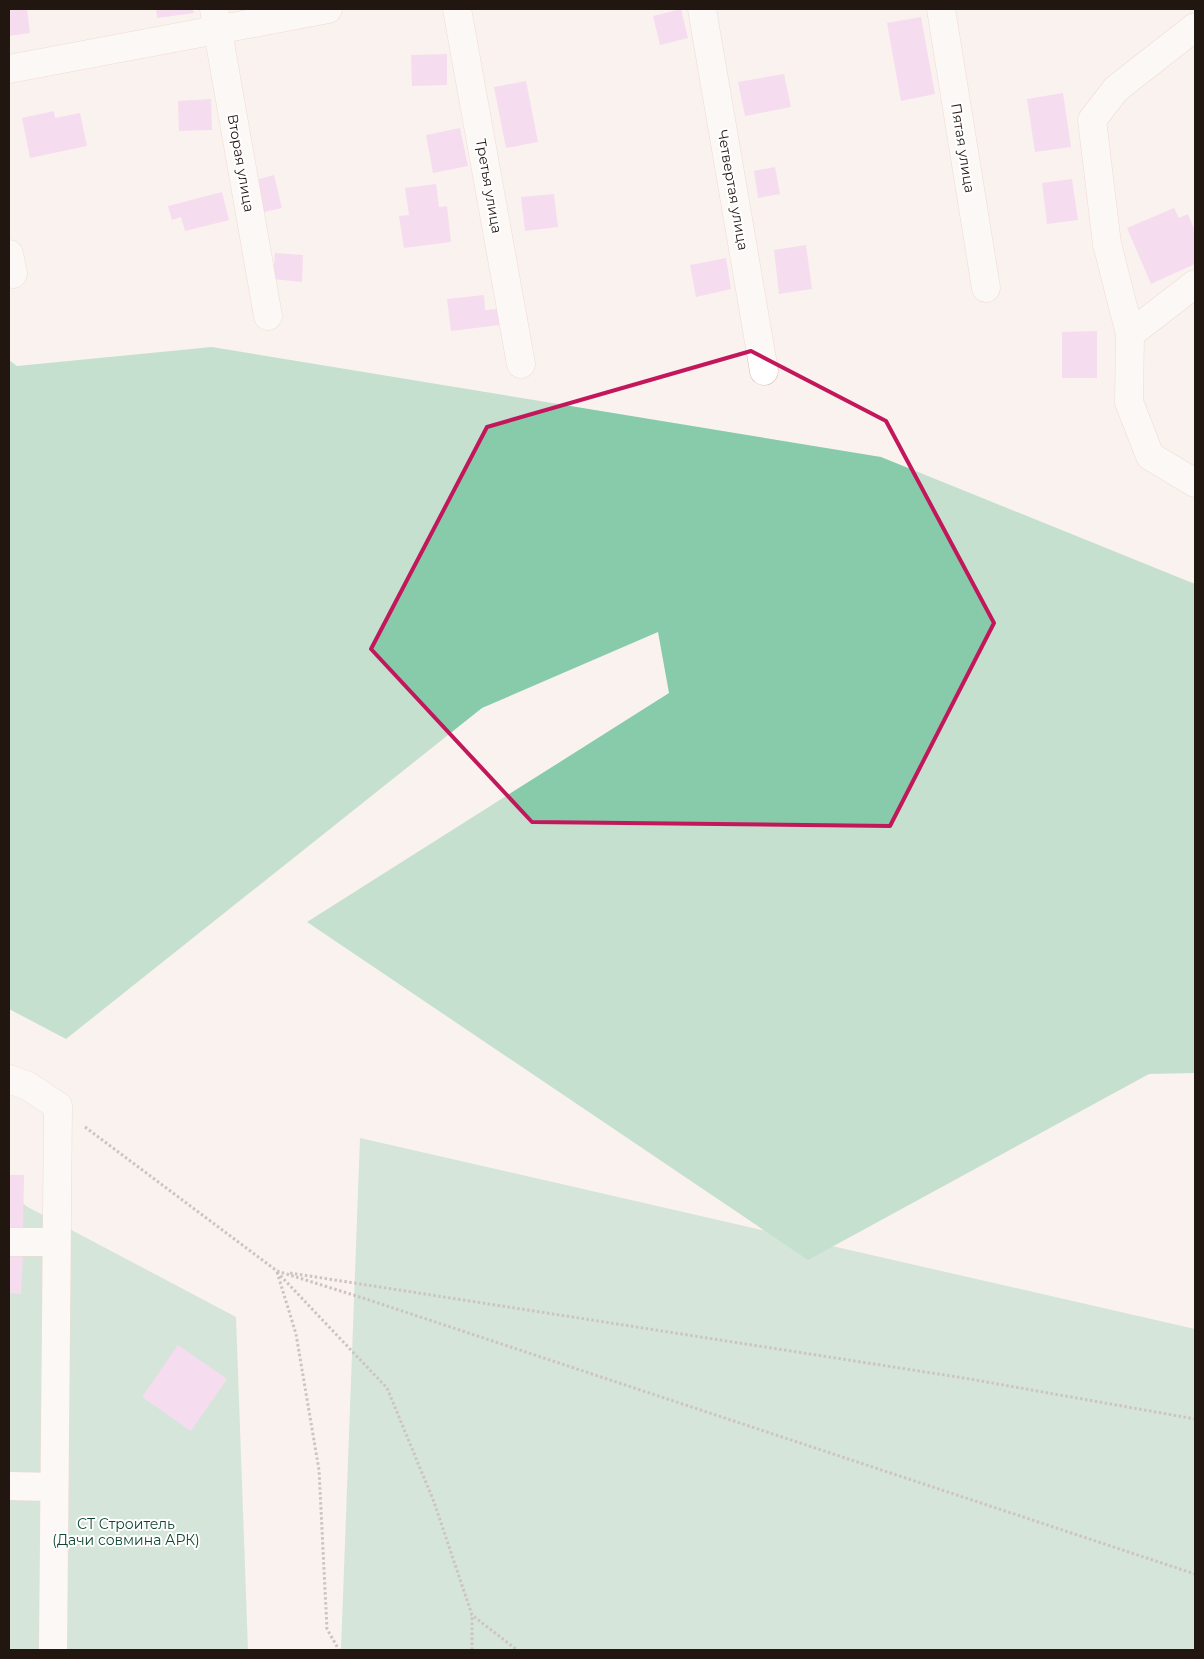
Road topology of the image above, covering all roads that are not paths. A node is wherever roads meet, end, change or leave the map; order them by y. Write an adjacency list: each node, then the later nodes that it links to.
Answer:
1 (328, 9): 5 (street)
2 (456, 9): 12 (street, Третья улица)
3 (702, 9): 13 (street, Четвертая улица)
4 (941, 9): 9 (street, Пятая улица)
5 (216, 19): 7 (street); 10 (street, Вторая улица)
6 (1195, 27): 11 (street)
7 (9, 69)
8 (1195, 284): 11 (street)
9 (986, 288)
10 (268, 316)
11 (1130, 334): 14 (street)
12 (521, 364)
13 (764, 371)
14 (1195, 483)
15 (9, 1079): 17 (street)
16 (9, 1242): 17 (street)
17 (56, 1242): 19 (street)
18 (9, 1486): 19 (street)
19 (54, 1487): 20 (street)
20 (53, 1650)

